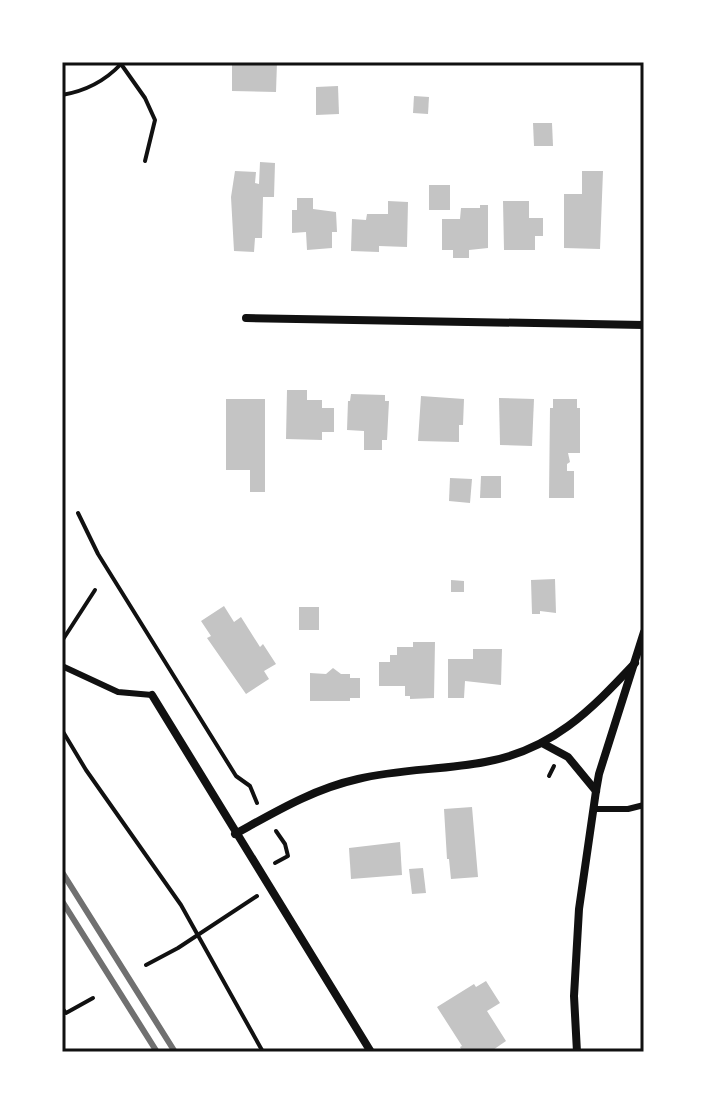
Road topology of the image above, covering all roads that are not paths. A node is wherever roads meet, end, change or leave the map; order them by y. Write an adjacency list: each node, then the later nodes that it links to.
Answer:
1 (246, 318): 2 (street)
2 (644, 325)
3 (644, 632): 4 (street)
4 (635, 663): 7 (street); 8 (street)
5 (62, 666): 6 (lane)
6 (152, 695): 11 (street)
7 (542, 743): 8 (street); 11 (street)
8 (596, 791): 10 (street)
9 (644, 805): 10 (lane)
10 (594, 809): 13 (street)
11 (235, 834): 12 (street)
12 (371, 1052)
13 (577, 1052)

